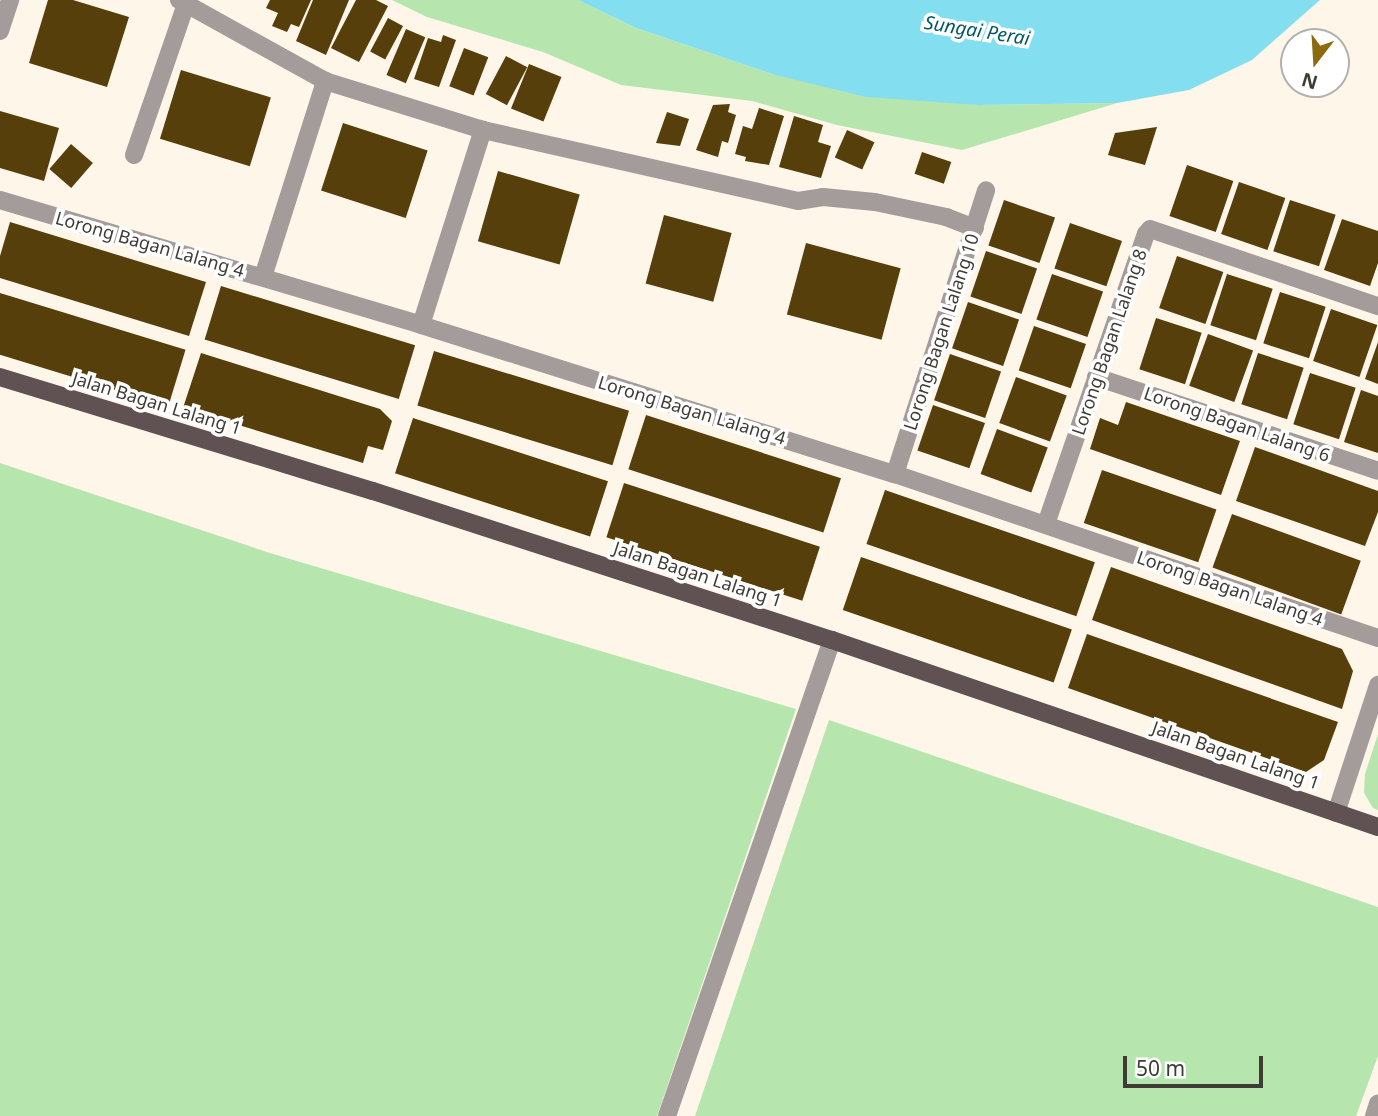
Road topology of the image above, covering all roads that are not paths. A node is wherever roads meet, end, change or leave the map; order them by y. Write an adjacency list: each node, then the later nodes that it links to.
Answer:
1 (10, 0): 3 (street)
2 (183, 2): 4 (street); 6 (street)
3 (0, 31)
4 (325, 81): 5 (street); 10 (street)
5 (483, 130): 9 (street); 12 (street)
6 (134, 155)
7 (986, 190): 9 (street, Lorong Bagan Lalang 10)
8 (0, 200): 10 (street, Lorong Bagan Lalang 4)
9 (975, 228): 16 (street, Lorong Bagan Lalang 10)
10 (264, 277): 12 (street, Lorong Bagan Lalang 4)
11 (1378, 306): 14 (street, Lorong Bagan Lalang 8)
12 (421, 325): 16 (street, Lorong Bagan Lalang 4)
13 (0, 377): 19 (main road, Jalan Bagan Lalang 1)
14 (1096, 377): 15 (street, Lorong Bagan Lalang 6); 17 (street, Lorong Bagan Lalang 8)
15 (1378, 471)
16 (895, 474): 17 (street, Lorong Bagan Lalang 4)
17 (1046, 524): 18 (street, Lorong Bagan Lalang 4)
18 (1378, 638)
19 (832, 640): 21 (main road, Jalan Bagan Lalang 1); 24 (street)
20 (1378, 685): 21 (street)
21 (1336, 813): 22 (main road, Jalan Bagan Lalang 1)
22 (1378, 827)
23 (1378, 1104): 25 (street)
24 (667, 1116)
25 (1374, 1116)

